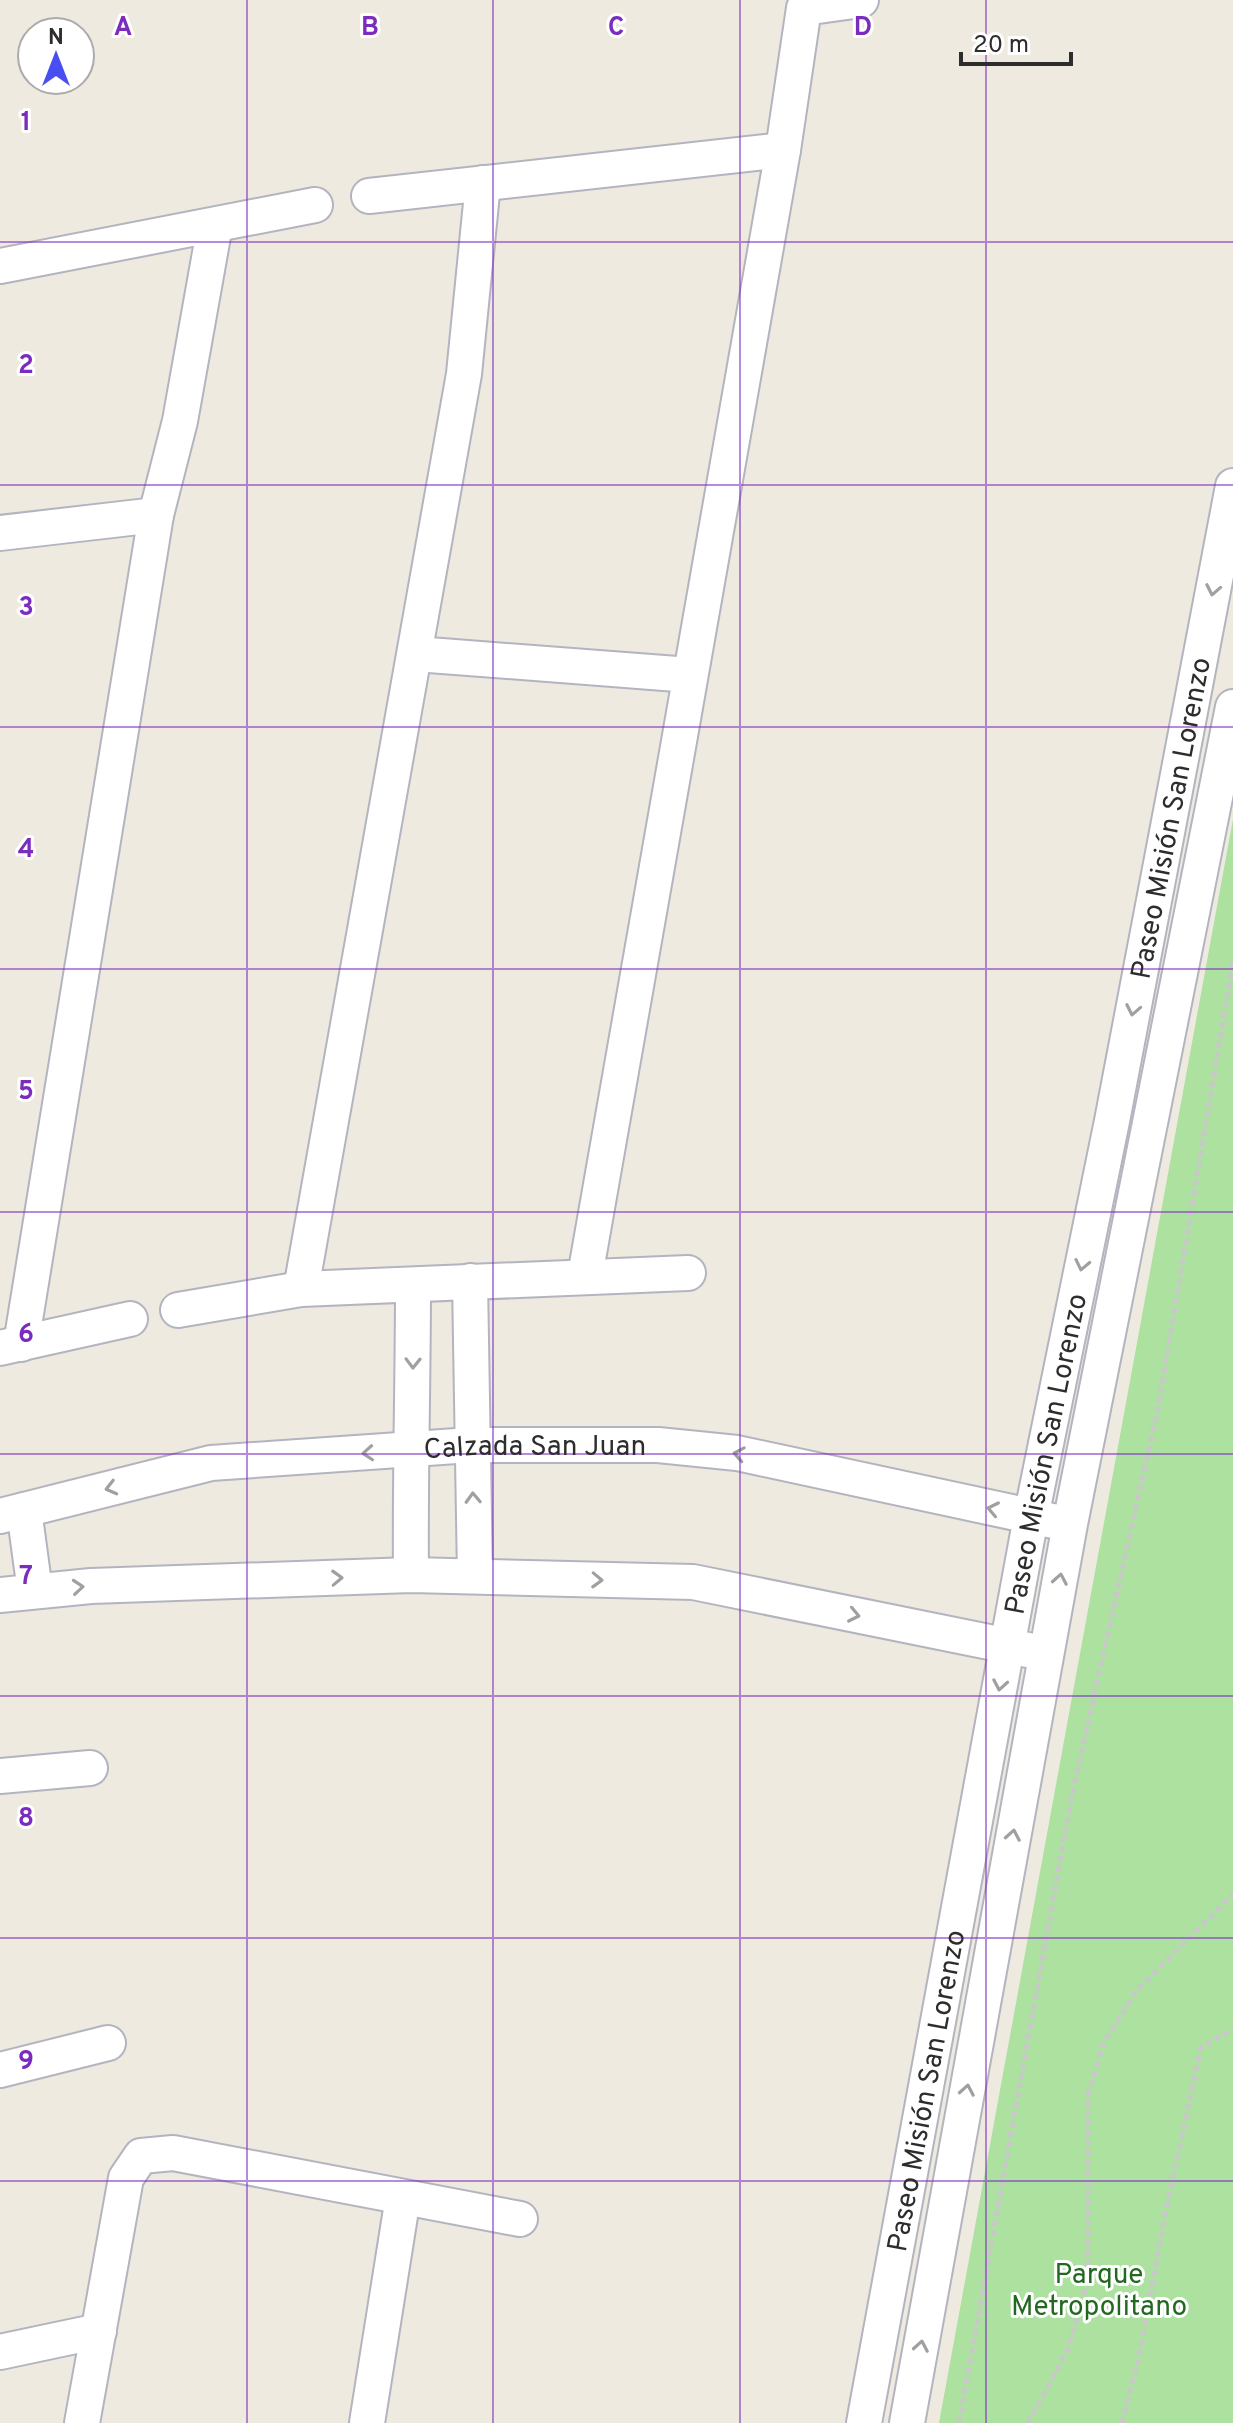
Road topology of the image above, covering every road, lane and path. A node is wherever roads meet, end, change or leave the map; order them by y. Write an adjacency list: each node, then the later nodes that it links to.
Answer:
1 (861, 0): 2 (street)
2 (783, 150): 3 (street); 12 (street)
3 (483, 183): 4 (street); 11 (street)
4 (369, 196)
5 (315, 205): 6 (street)
6 (215, 225): 7 (street); 9 (street)
7 (0, 266)
8 (1233, 486): 26 (street, Paseo Misión San Lorenzo, one-way to 26)
9 (156, 515): 10 (street); 22 (street)
10 (0, 533)
11 (416, 654): 12 (street); 19 (street)
12 (690, 675): 16 (street)
13 (1233, 707): 27 (street, Paseo Misión San Lorenzo)
14 (1233, 962): 48 (path)
15 (688, 1273): 16 (street)
16 (585, 1276): 17 (street)
17 (470, 1281): 18 (street); 23 (street)
18 (413, 1285): 19 (street); 24 (street, one-way to 24)
19 (301, 1289): 20 (street)
20 (178, 1310)
21 (130, 1319): 22 (street)
22 (10, 1346)
23 (471, 1445): 24 (street, Calzada San Juan); 26 (street, Calzada San Juan, one-way to 23); 29 (street, one-way to 23)
24 (410, 1450): 25 (street, Calzada San Juan, one-way to 25); 28 (street)
25 (12, 1513): 30 (street)
26 (1031, 1517): 27 (street, Calzada San Juan); 32 (street, Paseo Misión San Lorenzo)
27 (1070, 1524): 33 (street, Paseo Misión San Lorenzo, one-way to 27)
28 (411, 1575): 29 (street); 30 (street, one-way to 28)
29 (475, 1576): 32 (street, one-way to 32)
30 (35, 1591): 31 (street)
31 (0, 1595)
32 (1007, 1646): 33 (street); 46 (street, Paseo Misión San Lorenzo, one-way to 46)
33 (1046, 1654): 47 (street, Paseo Misión San Lorenzo, one-way to 33)
34 (90, 1768): 35 (street)
35 (0, 1776)
36 (1233, 1894): 49 (path)
37 (1233, 2029): 50 (path)
38 (108, 2043): 39 (street)
39 (0, 2070)
40 (403, 2197): 41 (street); 42 (street); 45 (street)
41 (520, 2219)
42 (99, 2331): 43 (street); 44 (street)
43 (0, 2352)
44 (82, 2423)
45 (367, 2423)
46 (864, 2423)
47 (907, 2423)
48 (959, 2423)
49 (1028, 2423)
50 (1122, 2423)

